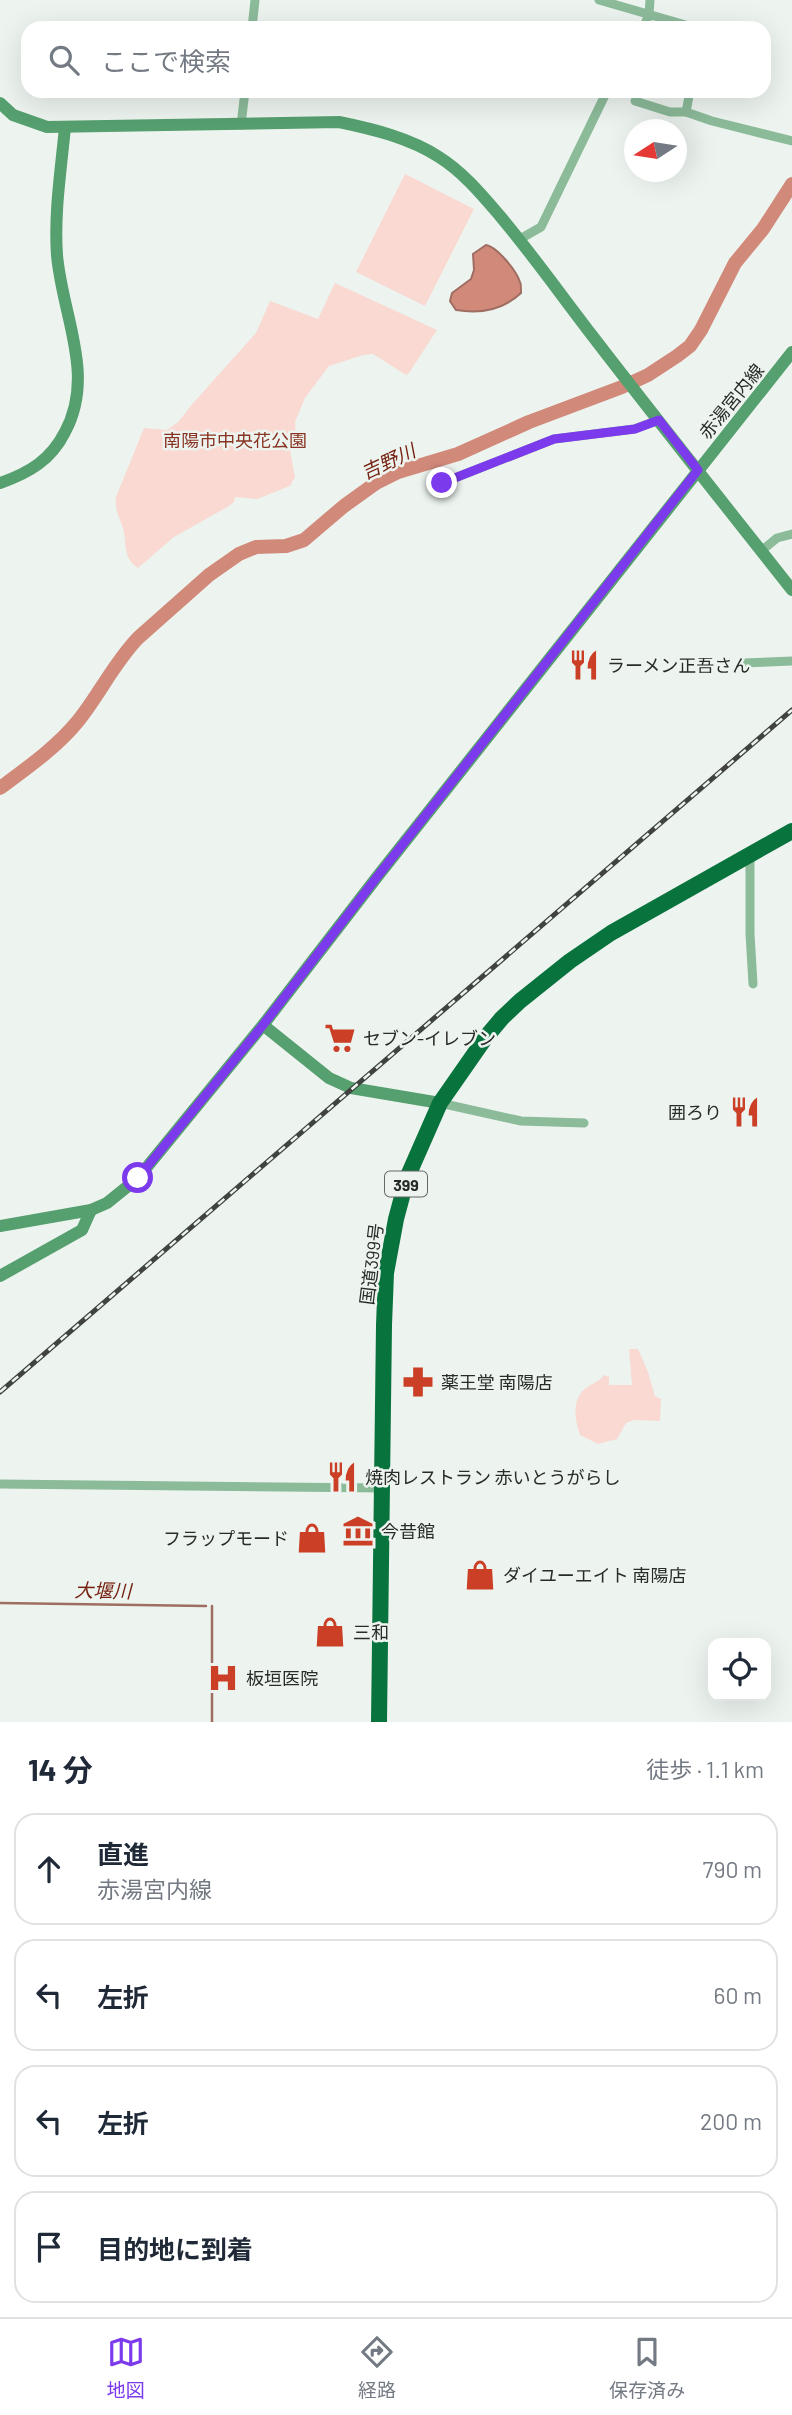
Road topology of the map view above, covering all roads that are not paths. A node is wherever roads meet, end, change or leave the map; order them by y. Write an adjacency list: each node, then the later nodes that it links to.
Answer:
1 (255, 0): 5 (street)
2 (599, 0): 4 (street)
3 (650, 0): 4 (street)
4 (649, 15): 6 (street); 7 (street)
5 (253, 21)
6 (646, 21)
7 (671, 21)
8 (244, 98): 15 (street)
9 (604, 98): 18 (street)
10 (689, 98): 13 (street)
11 (635, 101): 13 (street)
12 (0, 103): 14 (street)
13 (686, 112): 17 (street)
14 (6, 116): 16 (street)
15 (241, 125): 16 (street); 18 (street)
16 (65, 127): 22 (street)
17 (792, 141)
18 (520, 239): 20 (street)
19 (792, 352): 21 (street, 赤湯宮内線)
20 (659, 420): 21 (street); 23 (street)
21 (698, 470): 25 (street); 32 (street, 赤湯宮内線)
22 (0, 483)
23 (442, 483)
24 (792, 534): 25 (street)
25 (761, 551): 26 (street)
26 (792, 590)
27 (792, 661): 28 (street)
28 (743, 663)
29 (792, 831): 30 (highway, 国道399号 / 399)
30 (750, 854): 31 (street); 33 (highway, 国道399号 / 399)
31 (753, 984)
32 (263, 1025): 33 (street); 35 (street, 赤湯宮内線)
33 (440, 1102): 34 (street); 39 (highway, 国道399号 / 399)
34 (584, 1123)
35 (91, 1210): 36 (street, 赤湯宮内線); 37 (street)
36 (0, 1226)
37 (0, 1276)
38 (0, 1484): 39 (street)
39 (383, 1488): 40 (highway, 国道399号 / 399)
40 (379, 1722)

